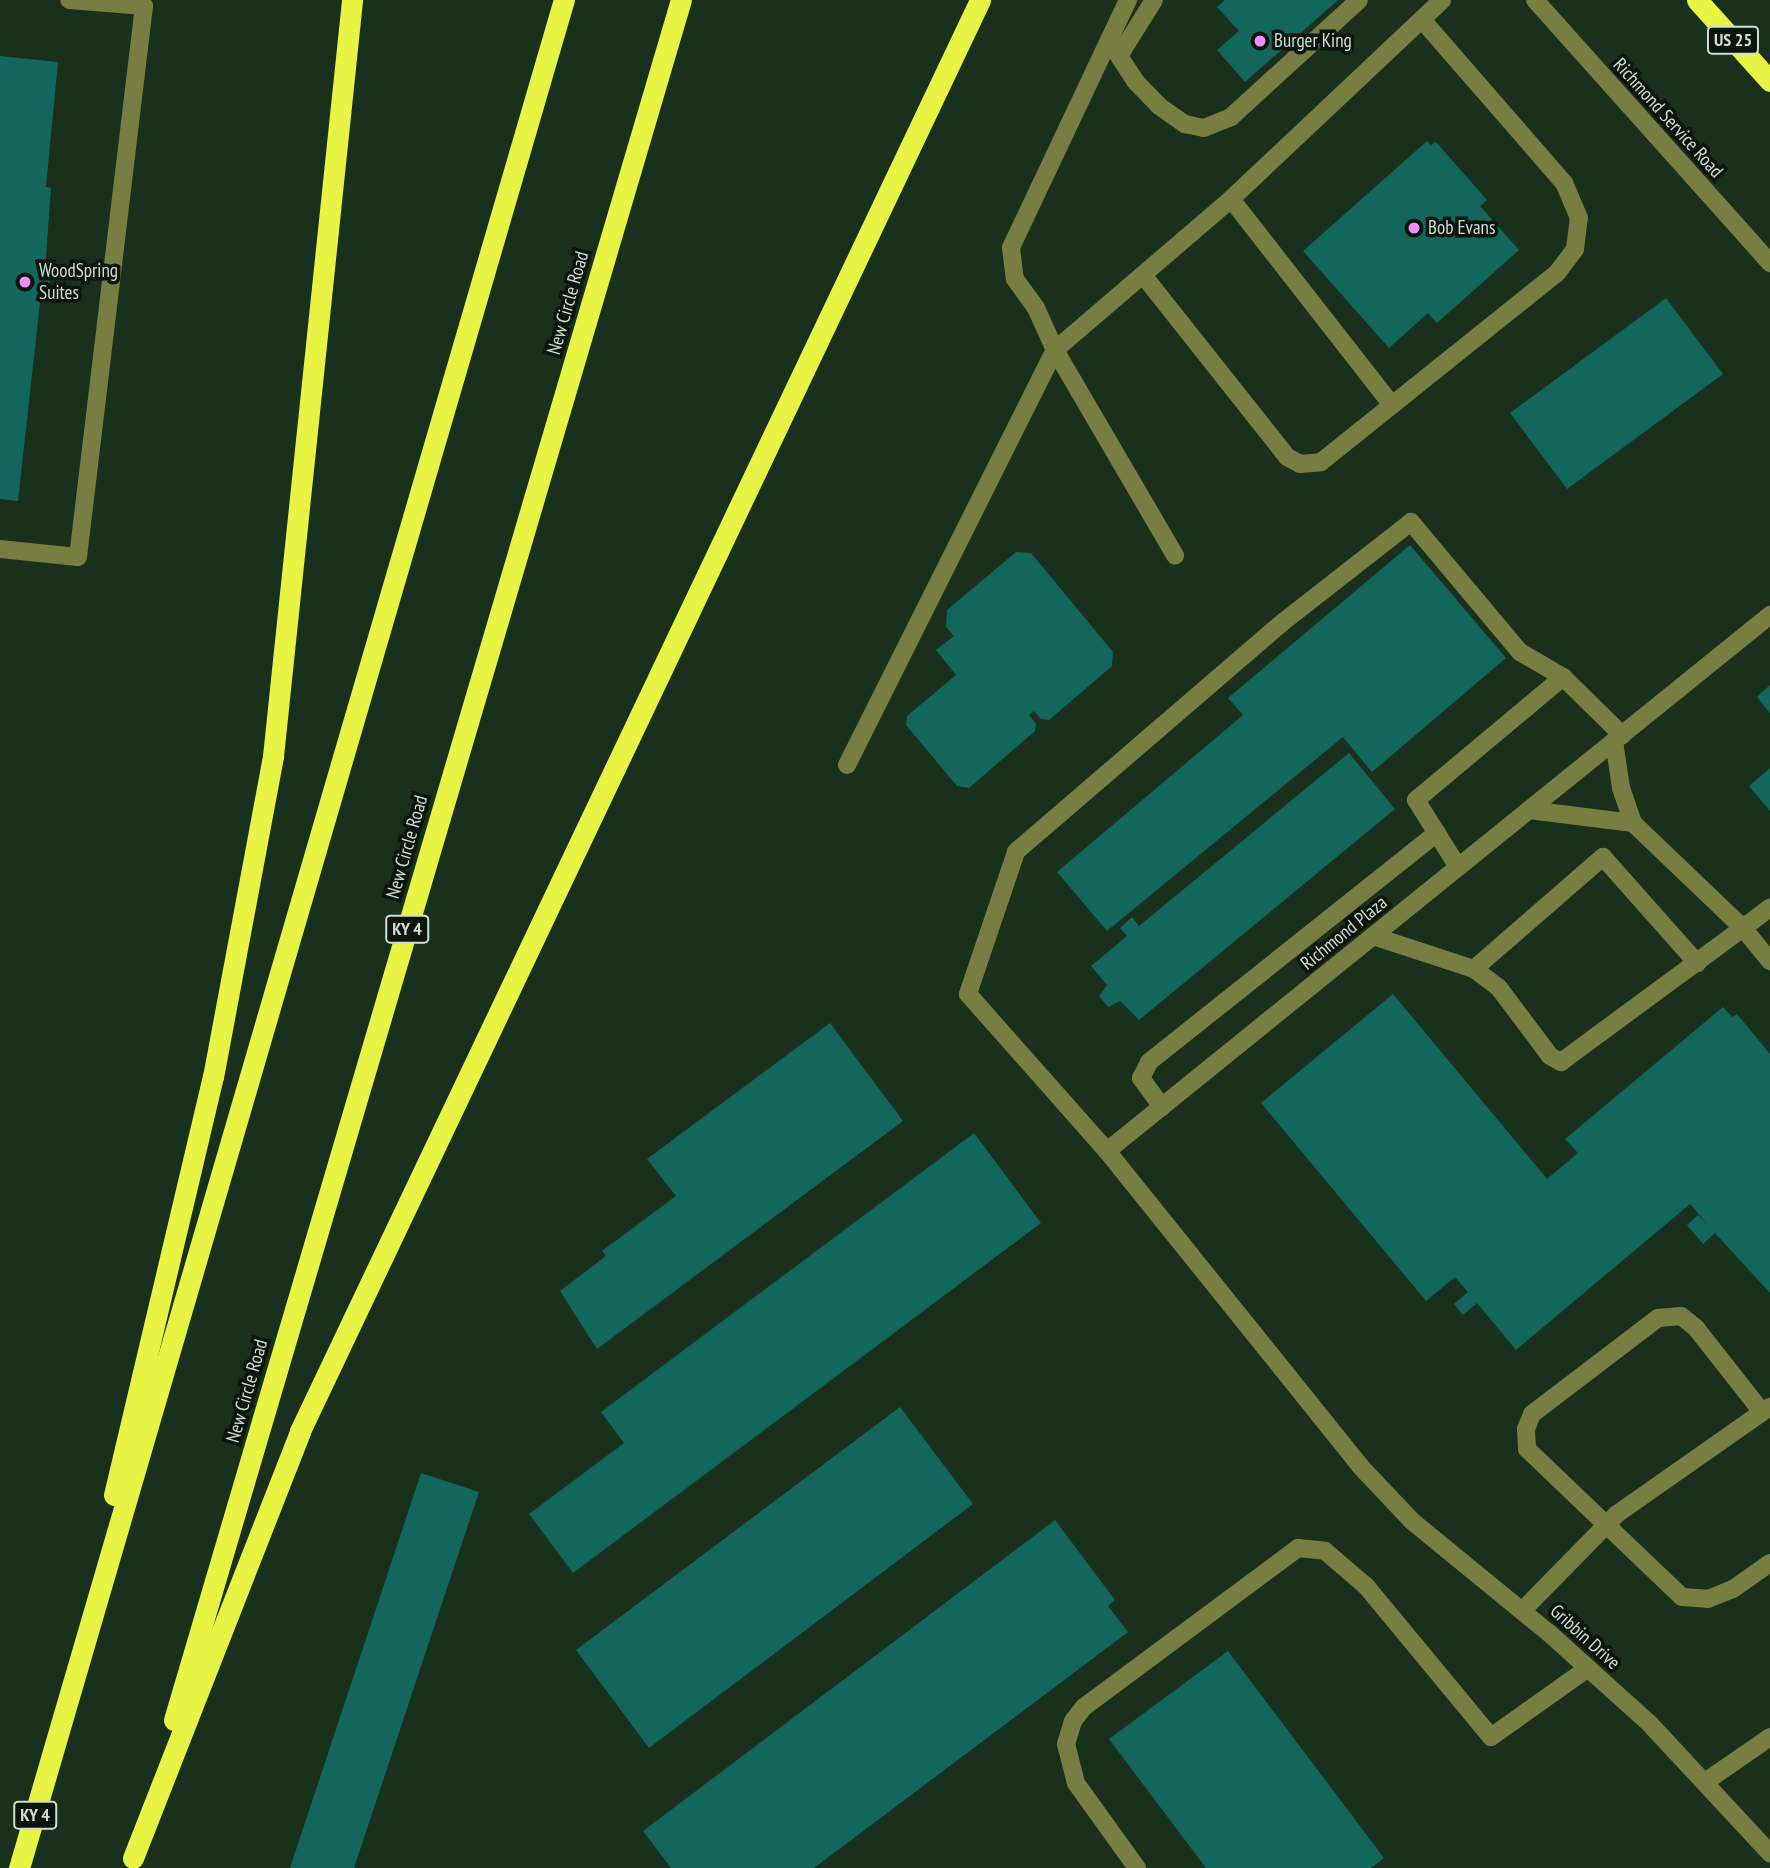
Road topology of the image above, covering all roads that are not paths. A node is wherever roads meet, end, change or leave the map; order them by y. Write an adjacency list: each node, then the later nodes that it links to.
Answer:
1 (69, 0): 19 (street)
2 (352, 0): 43 (highway)
3 (564, 0): 43 (highway, KY 4)
4 (681, 0): 46 (highway, New Circle Road / KY 4)
5 (980, 0): 46 (highway)
6 (1128, 0): 17 (street)
7 (1154, 0): 8 (street)
8 (1359, 0)
9 (1442, 0): 12 (street)
10 (1535, 0): 15 (street, Richmond Service Road)
11 (1697, 0): 13 (highway, US 25)
12 (1423, 22): 14 (street); 18 (street)
13 (1770, 80)
14 (1231, 199): 16 (street); 18 (street)
15 (1770, 263)
16 (1143, 275): 17 (street); 18 (street)
17 (1055, 350): 20 (street); 24 (street)
18 (1392, 405)
19 (0, 549)
20 (1175, 555)
21 (1770, 615): 23 (street, Richmond Plaza)
22 (1563, 677): 23 (street); 27 (street); 36 (street)
23 (1618, 738): 25 (street, Richmond Plaza); 26 (street)
24 (847, 765)
25 (1529, 810): 26 (street); 28 (street, Richmond Plaza)
26 (1633, 823): 30 (street)
27 (1437, 833): 28 (street); 35 (street)
28 (1458, 867): 31 (street, Richmond Plaza)
29 (1770, 908): 30 (street)
30 (1743, 928): 32 (street); 33 (street)
31 (1373, 936): 34 (street); 35 (street, Richmond Plaza)
32 (1770, 961)
33 (1697, 962): 34 (street); 34 (street)
34 (1474, 969)
35 (1162, 1107): 36 (street, Richmond Plaza)
36 (1107, 1151): 40 (street, Gribbin Drive)
37 (1766, 1409): 38 (street); 38 (street)
38 (1607, 1524): 39 (street); 40 (street)
39 (1770, 1563)
40 (1522, 1611): 41 (street, Gribbin Drive)
41 (1588, 1668): 44 (street, Gribbin Drive); 48 (street)
42 (1770, 1737): 44 (street)
43 (50, 1763): 47 (highway, KY 4)
44 (1705, 1782): 45 (street, Gribbin Drive)
45 (1770, 1853)
46 (131, 1863)
47 (19, 1868)
48 (1138, 1868)

